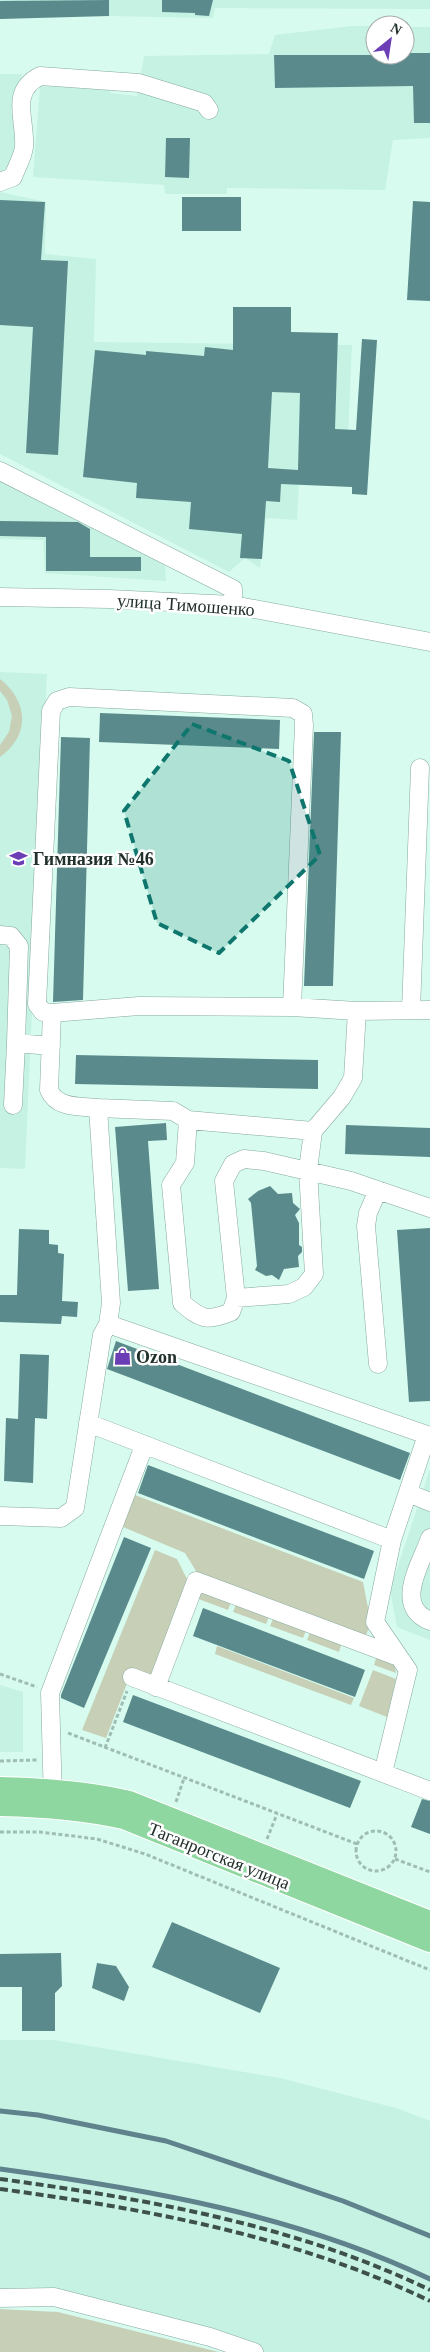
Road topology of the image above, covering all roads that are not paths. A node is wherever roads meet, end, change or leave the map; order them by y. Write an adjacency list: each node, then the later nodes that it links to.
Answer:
1 (209, 110): 2 (street)
2 (0, 182)
3 (0, 471): 5 (street)
4 (0, 597): 5 (street, улица Тимошенко)
5 (233, 605): 6 (street, улица Тимошенко)
6 (430, 642)
7 (420, 768): 10 (street)
8 (0, 935): 14 (street)
9 (292, 1007): 12 (street); 13 (street); 13 (street)
10 (411, 1010): 11 (street); 12 (street)
11 (430, 1010)
12 (357, 1011): 19 (street)
13 (52, 1013): 15 (street)
14 (16, 1043): 15 (street); 16 (street)
15 (51, 1046): 17 (street)
16 (13, 1105)
17 (98, 1108): 18 (street); 24 (street)
18 (188, 1120): 19 (street); 23 (street)
19 (313, 1131): 20 (street)
20 (308, 1170): 21 (street); 23 (street); 23 (street)
21 (378, 1190): 22 (street); 25 (street)
22 (430, 1208)
23 (236, 1298)
24 (108, 1324): 26 (street); 27 (street)
25 (378, 1364)
26 (88, 1424): 28 (street); 31 (street)
27 (429, 1434): 29 (street)
28 (144, 1446): 33 (street); 41 (street)
29 (408, 1493): 30 (street); 33 (street)
30 (430, 1502)
31 (0, 1516)
32 (430, 1538): 34 (street)
33 (392, 1540): 35 (street)
34 (430, 1621)
35 (399, 1657): 37 (street); 38 (street)
36 (132, 1677): 37 (street)
37 (156, 1687): 38 (street)
38 (383, 1773): 40 (street)
39 (0, 1788): 41 (main road, Таганрогская улица)
40 (430, 1791)
41 (53, 1798): 42 (main road, Таганрогская улица); 43 (main road, Таганрогская улица); 44 (main road, Таганрогская улица)
42 (0, 1805)
43 (430, 1922)
44 (430, 1941)
45 (0, 2298): 46 (street)
46 (254, 2352)

